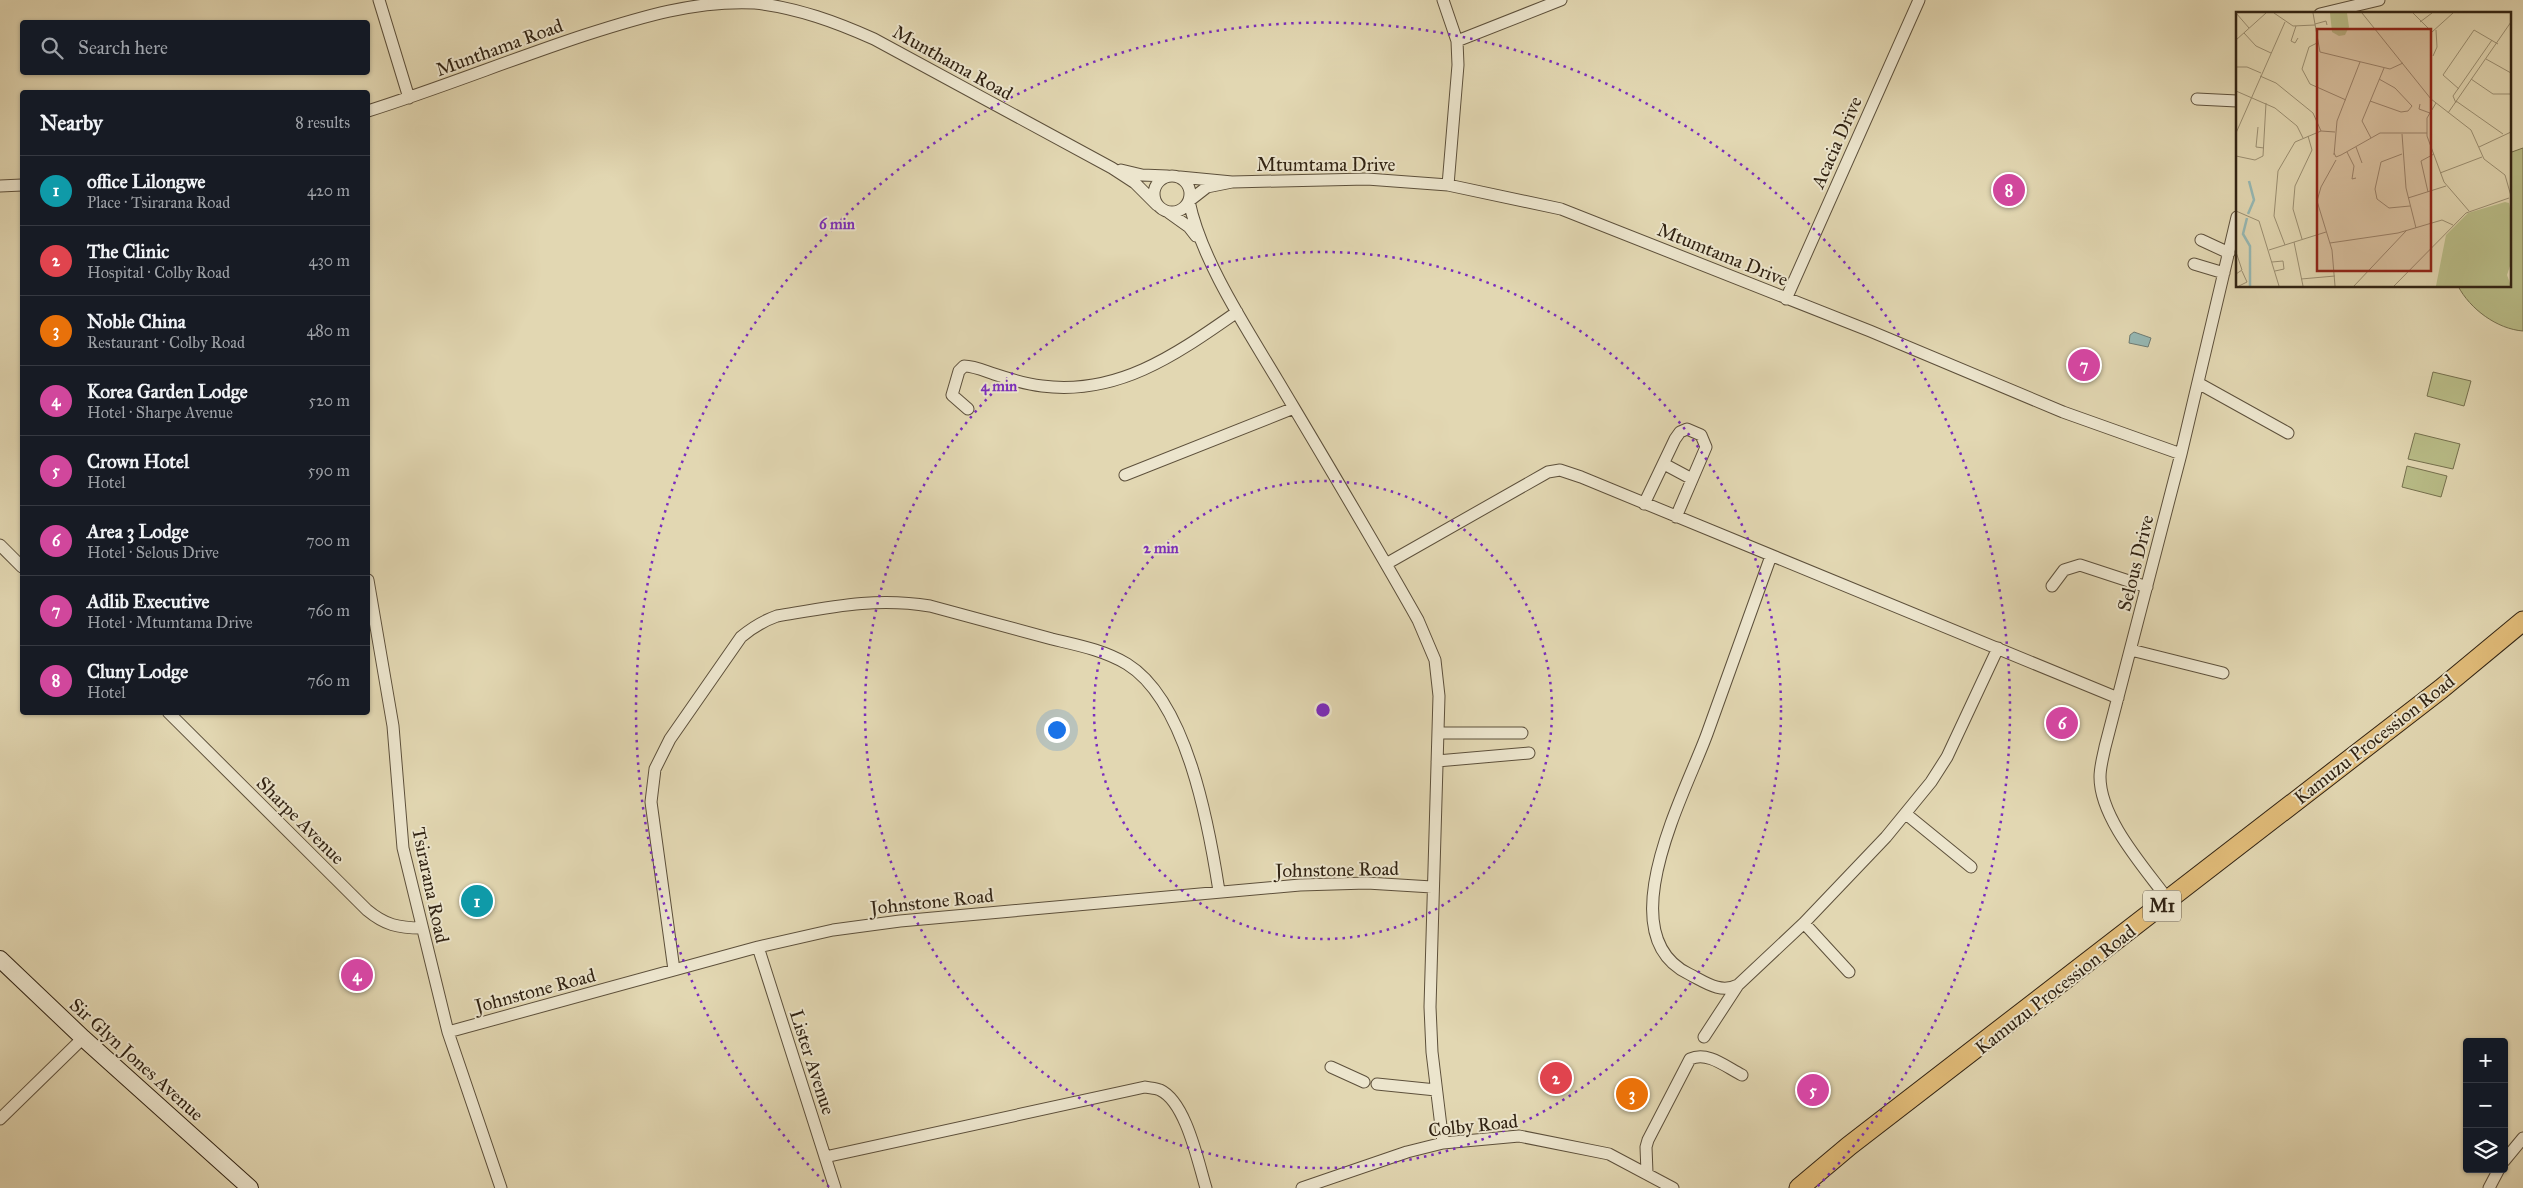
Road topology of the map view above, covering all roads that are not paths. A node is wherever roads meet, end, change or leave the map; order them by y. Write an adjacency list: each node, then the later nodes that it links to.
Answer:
1 (379, 0): 8 (street)
2 (1443, 0): 7 (street)
3 (1561, 0): 7 (street)
4 (1919, 0): 28 (street, Acacia Drive)
5 (2379, 0): 6 (street)
6 (2328, 12)
7 (1457, 41): 18 (street)
8 (409, 98): 11 (street, Munthama Road); 12 (street, Munthama Road)
9 (2197, 99): 10 (street)
10 (2236, 101)
11 (370, 110)
12 (1112, 168): 13 (street); 20 (street)
13 (1167, 176): 14 (street); 20 (street)
14 (1180, 177): 15 (street); 19 (street)
15 (1232, 182): 18 (street, Mtumtama Drive); 19 (street)
16 (20, 185): 17 (street)
17 (0, 186)
18 (1448, 186): 28 (street, Mtumtama Drive)
19 (1189, 201): 21 (street); 24 (street)
20 (1158, 205): 21 (street)
21 (1168, 212): 24 (street)
22 (2236, 222): 25 (street, Selous Drive)
23 (2201, 240): 25 (street)
24 (1205, 248): 29 (street)
25 (2229, 253): 27 (street, Selous Drive)
26 (2194, 264): 27 (street)
27 (2224, 273): 30 (street, Selous Drive)
28 (1786, 299): 34 (street, Mtumtama Drive)
29 (1237, 312): 31 (street); 32 (street)
30 (2198, 383): 33 (street); 34 (street, Selous Drive)
31 (968, 408)
32 (1294, 408): 36 (street); 42 (street)
33 (2288, 433)
34 (2181, 454): 45 (street, Selous Drive)
35 (1664, 464): 37 (street); 37 (street); 38 (street)
36 (1125, 475)
37 (1692, 479): 39 (street)
38 (1644, 504): 39 (street); 42 (street)
39 (1676, 517): 41 (street)
40 (0, 545): 43 (street)
41 (1771, 556): 48 (street); 68 (street)
42 (1386, 564): 53 (street)
43 (20, 565)
44 (2052, 586): 45 (street)
45 (2147, 587): 49 (street, Selous Drive)
46 (370, 591): 63 (street, Tsirarana Road)
47 (2523, 621): 61 (highway, Kamuzu Procession Road / M1)
48 (1998, 648): 51 (street); 57 (street)
49 (2131, 650): 50 (street); 51 (street, Selous Drive)
50 (2223, 673)
51 (2118, 698): 61 (street, Selous Drive)
52 (171, 715): 63 (street, Sharpe Avenue)
53 (1438, 733): 54 (street); 56 (street)
54 (1522, 733)
55 (1529, 753): 56 (street)
56 (1437, 761): 59 (street)
57 (1906, 814): 58 (street); 62 (street)
58 (1971, 867)
59 (1432, 887): 60 (street, Johnstone Road); 76 (street)
60 (1219, 891): 64 (street, Johnstone Road); 66 (street)
61 (2169, 901): 90 (highway, Kamuzu Procession Road / M1)
62 (1804, 923): 67 (street); 68 (street)
63 (422, 928): 69 (street, Tsirarana Road)
64 (758, 948): 66 (street, Johnstone Road); 81 (street, Lister Avenue)
65 (0, 959): 71 (main road, Sir Glyn Jones Avenue)
66 (674, 970): 69 (street, Johnstone Road)
67 (1850, 972)
68 (1738, 985): 70 (street)
69 (448, 1032): 85 (street, Tsirarana Road)
70 (1704, 1037)
71 (82, 1038): 77 (street); 84 (main road, Sir Glyn Jones Avenue)
72 (1331, 1067): 74 (street)
73 (1742, 1075): 83 (street)
74 (1364, 1082)
75 (1377, 1084): 76 (street)
76 (1436, 1090): 79 (street)
77 (0, 1118)
78 (2523, 1138): 80 (street)
79 (1443, 1143): 83 (street, Colby Road); 88 (street, Colby Road)
80 (2508, 1156)
81 (826, 1157): 86 (street, Lister Avenue); 87 (street)
82 (2497, 1173): 91 (street)
83 (1648, 1174): 89 (street, Colby Road)
84 (250, 1188)
85 (500, 1188)
86 (835, 1188)
87 (1206, 1188)
88 (1302, 1188)
89 (1673, 1188)
90 (1799, 1188)
91 (2489, 1188)

